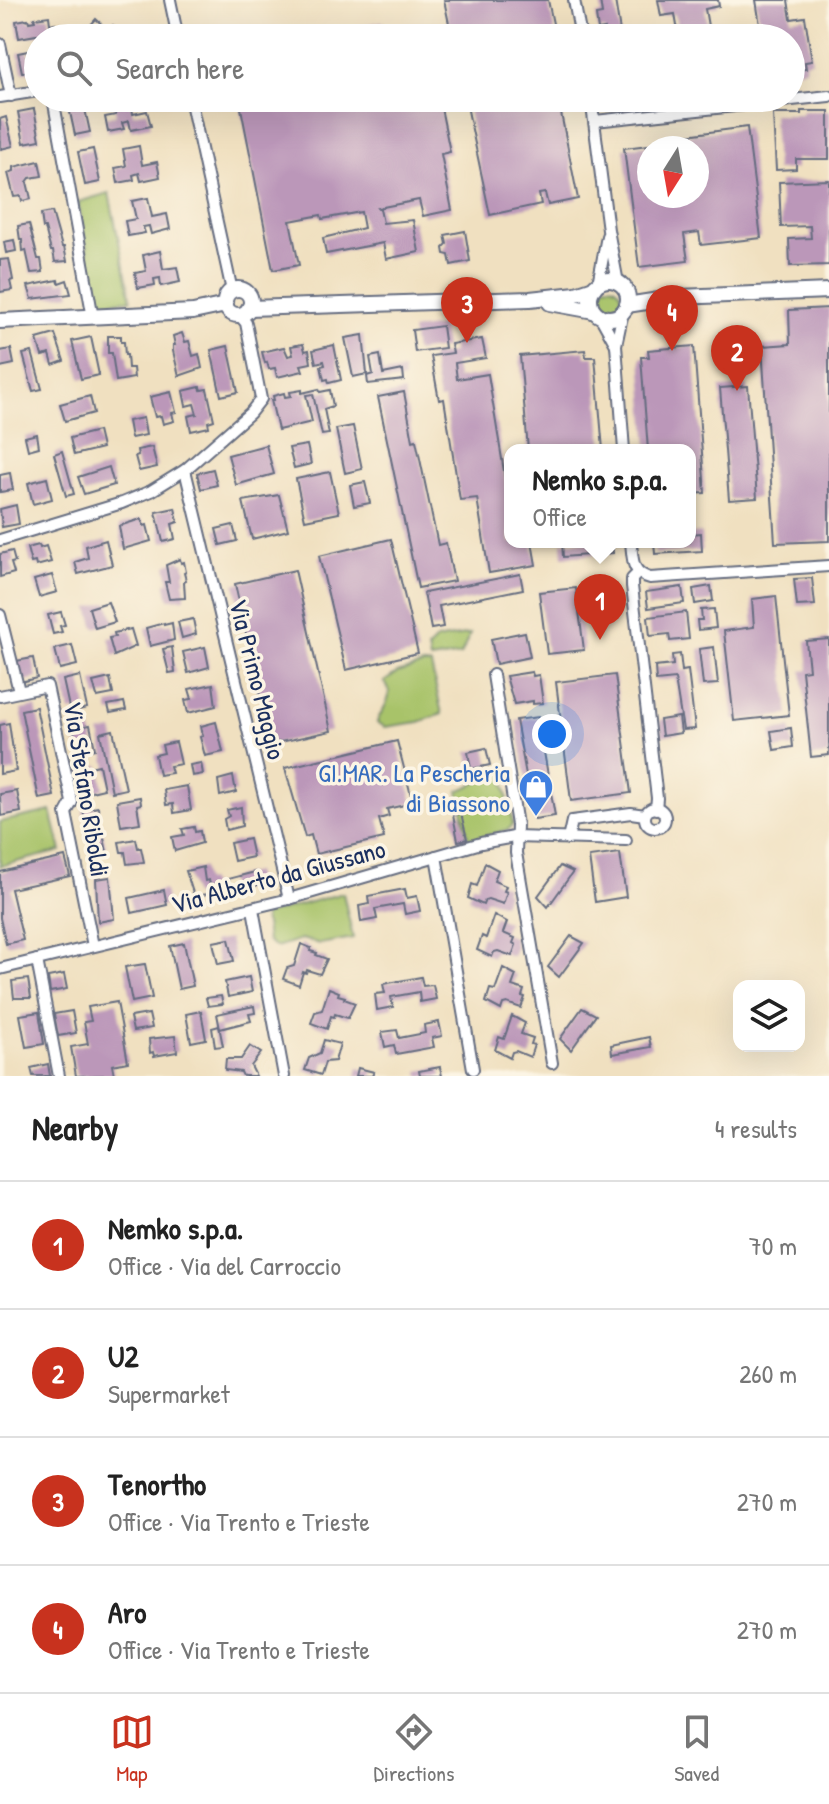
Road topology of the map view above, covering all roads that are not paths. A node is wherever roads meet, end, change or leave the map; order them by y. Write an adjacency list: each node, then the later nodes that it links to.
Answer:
1 (170, 0): 3 (street)
2 (574, 0): 4 (street)
3 (175, 24)
4 (578, 24)
5 (0, 44): 7 (street)
6 (829, 96): 8 (street)
7 (5, 97)
8 (805, 99)
9 (56, 112): 24 (street)
10 (193, 112): 19 (street)
11 (593, 112): 13 (street)
12 (679, 112): 13 (street)
13 (595, 121): 14 (street)
14 (608, 230): 15 (street); 16 (street)
15 (621, 285): 16 (street); 18 (street); 21 (street)
16 (596, 286): 20 (street); 23 (street)
17 (829, 291): 18 (street)
18 (678, 297): 21 (street)
19 (229, 298): 22 (street); 22 (street); 24 (street)
20 (530, 299): 22 (street); 23 (street)
21 (625, 308): 23 (street); 26 (street)
22 (244, 312): 28 (street)
23 (597, 313): 26 (street)
24 (93, 318): 25 (street)
25 (0, 321)
26 (616, 345): 27 (street)
27 (624, 444)
28 (185, 470): 29 (street); 43 (street, Via Primo Maggio)
29 (0, 540)
30 (632, 548): 32 (street)
31 (829, 566): 32 (street)
32 (638, 573): 37 (street)
33 (0, 615): 35 (street)
34 (493, 675): 39 (street)
35 (19, 691): 36 (street, Via Stefano Riboldi); 45 (street, Via Stefano Riboldi)
36 (0, 696)
37 (656, 809): 38 (street); 38 (street)
38 (645, 815): 40 (street)
39 (517, 837): 40 (street, Via Alberto da Giussano); 42 (street, Via Alberto da Giussano); 48 (street)
40 (568, 839): 41 (street, Via Alberto da Giussano)
41 (626, 840)
42 (436, 856): 43 (street, Via Alberto da Giussano); 49 (street)
43 (289, 899): 44 (street, Via Alberto da Giussano)
44 (253, 909): 45 (street, Via Alberto da Giussano); 51 (street)
45 (93, 946): 46 (street, Via Alberto da Giussano)
46 (37, 960): 47 (street, Via Alberto da Giussano); 50 (street)
47 (0, 969)
48 (552, 1063)
49 (473, 1069)
50 (59, 1076)
51 (284, 1076)

